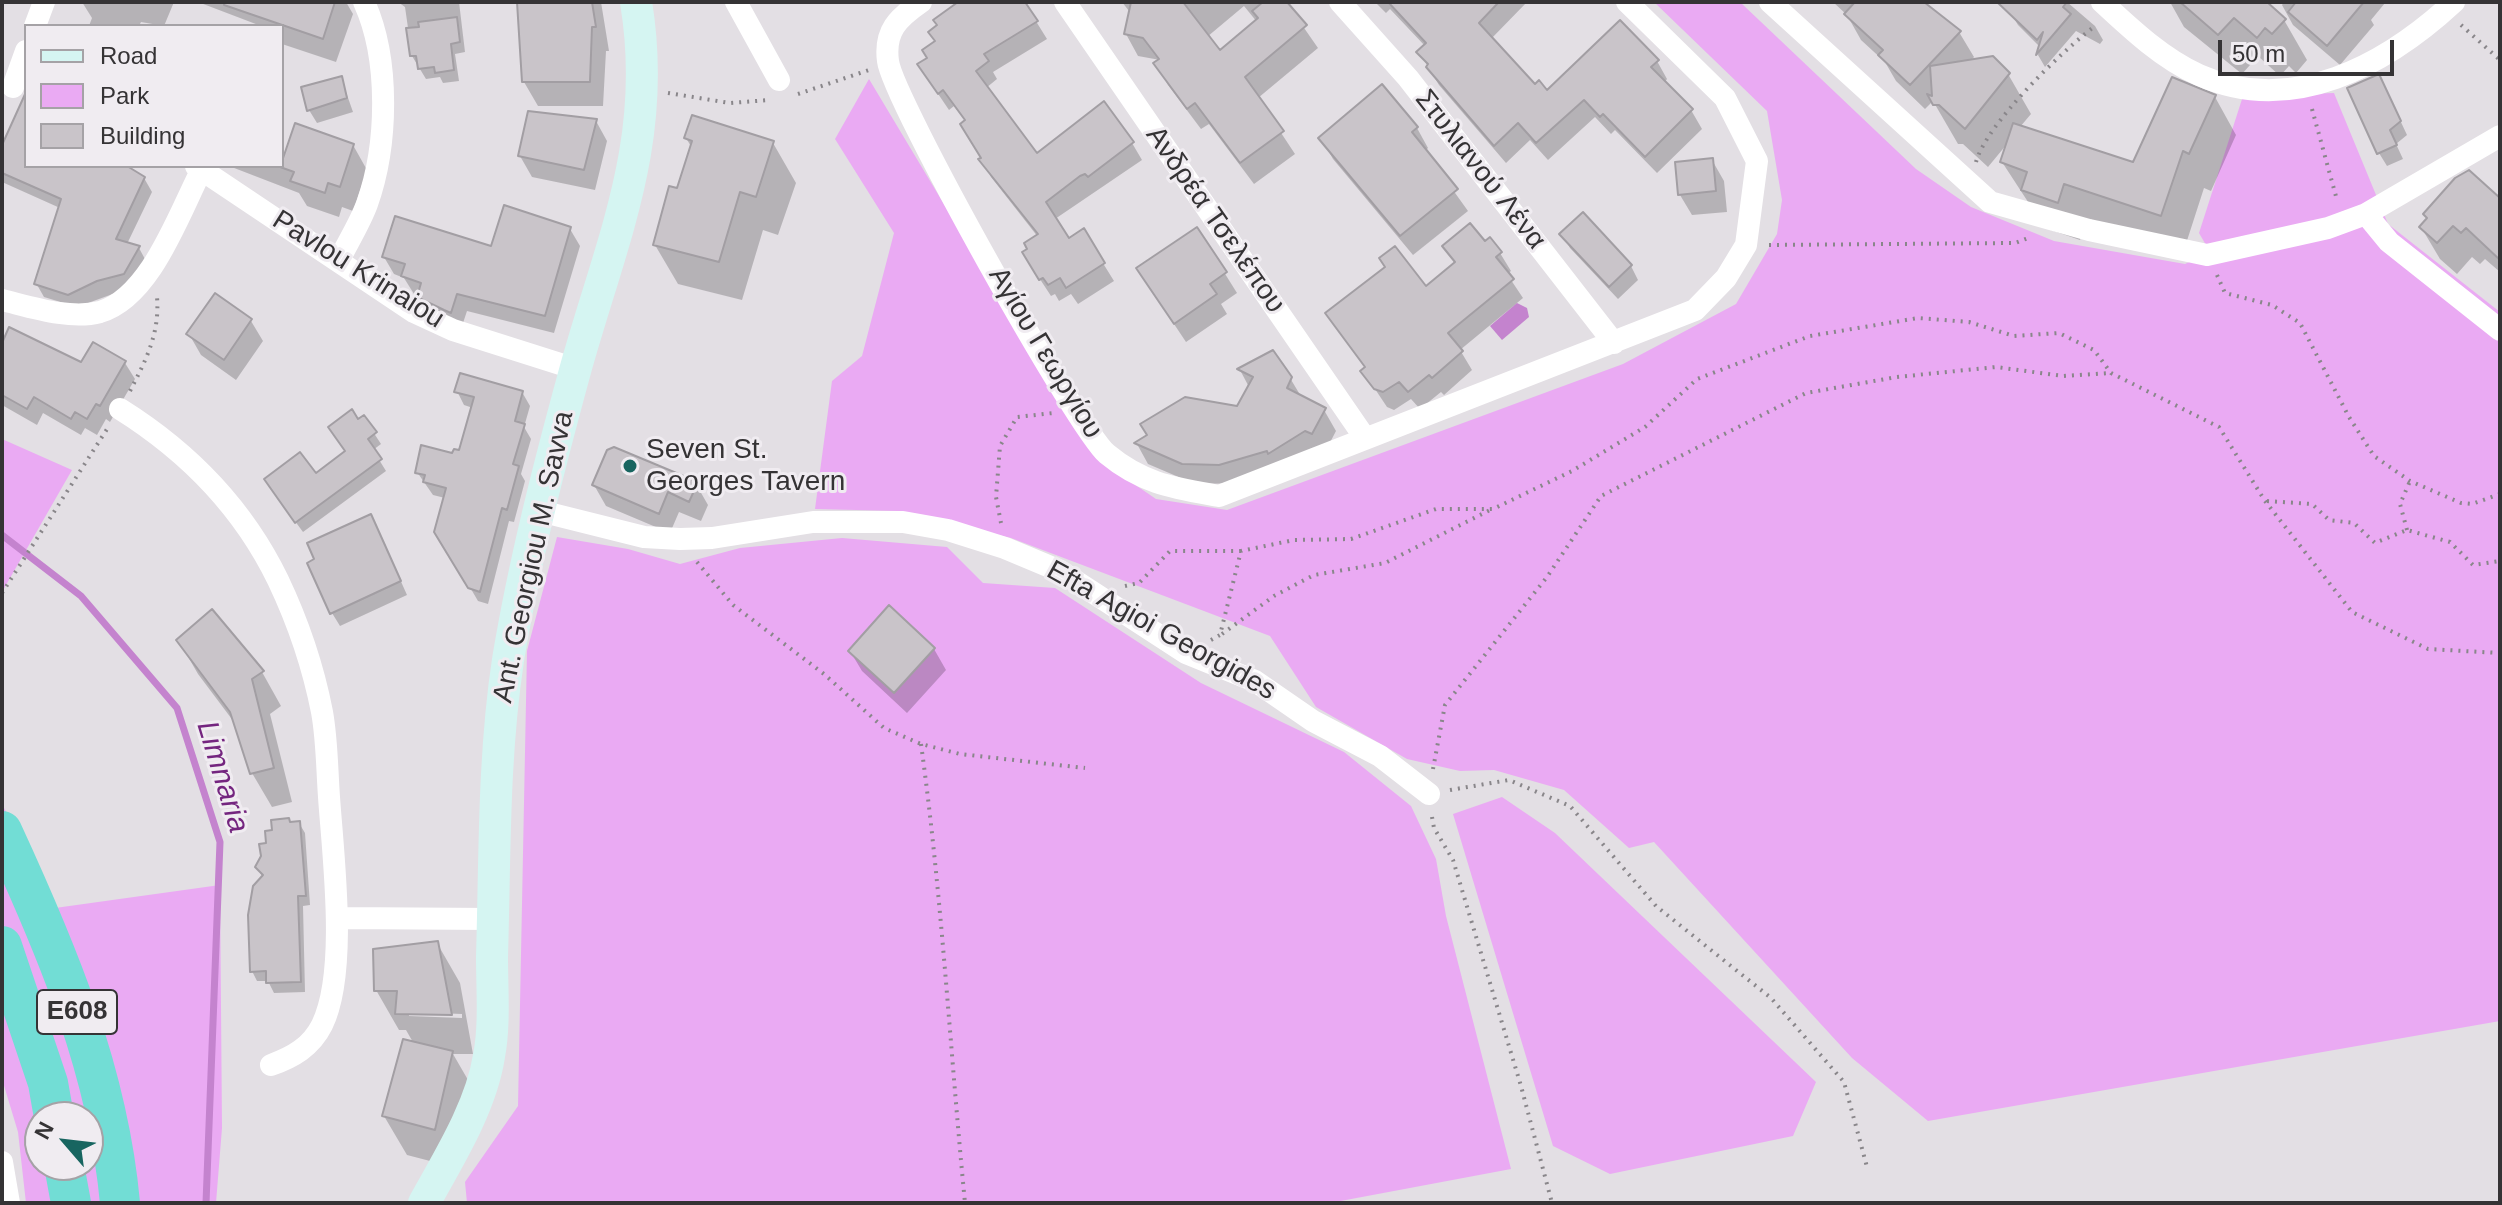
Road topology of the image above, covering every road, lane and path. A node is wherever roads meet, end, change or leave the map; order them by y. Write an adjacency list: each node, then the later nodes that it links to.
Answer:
1 (44, 2): 12 (street)
2 (364, 2): 26 (street)
3 (636, 2): 31 (main road, Ant. Georgiou M. Savva)
4 (736, 2): 15 (street)
5 (921, 2): 35 (street, Αγίου Γεωργίου)
6 (1065, 2): 35 (street, Ανδρέα Τσελέπου)
7 (1340, 2): 30 (street, Στυλιανού Λένα)
8 (1627, 2): 24 (street)
9 (1770, 2): 20 (street)
10 (2105, 5): 17 (street); 20 (path)
11 (2449, 6): 14 (path); 17 (street)
12 (36, 24)
13 (24, 57): 16 (street)
14 (2500, 60)
15 (779, 80)
16 (14, 88)
17 (2306, 88): 22 (path)
18 (2500, 136): 21 (street)
19 (199, 168): 26 (street, Pavlou Krinaiou); 27 (street)
20 (1971, 184): 23 (street)
21 (2366, 214): 22 (street); 29 (street)
22 (2343, 222): 25 (street)
23 (2066, 224): 24 (path); 25 (street)
24 (1746, 245): 30 (street, Αγίου Γεωργίου)
25 (2207, 255): 36 (path)
26 (339, 260): 31 (street, Pavlou Krinaiou)
27 (149, 272): 28 (street); 33 (path)
28 (2, 300)
29 (2500, 330)
30 (1614, 343): 35 (street, Αγίου Γεωργίου)
31 (576, 369): 40 (main road, Ant. Georgiou M. Savva)
32 (2111, 373): 38 (path); 39 (path); 53 (path)
33 (120, 409): 46 (path); 55 (street)
34 (1057, 413): 43 (path)
35 (1365, 438)
36 (2410, 481): 37 (path); 41 (path)
37 (2500, 494)
38 (2265, 501): 41 (path); 50 (path)
39 (1493, 509): 44 (path); 48 (path)
40 (540, 511): 42 (street, Efta Agioi Georgides); 56 (main road, Ant. Georgiou M. Savva)
41 (2407, 530): 45 (path)
42 (680, 539): 43 (street, Efta Agioi Georgides); 51 (path)
43 (1005, 548): 47 (street, Efta Agioi Georgides)
44 (1241, 551): 47 (path); 48 (path)
45 (2500, 561)
46 (2, 593)
47 (1093, 593): 49 (street, Efta Agioi Georgides)
48 (1220, 635): 49 (path)
49 (1186, 653): 53 (street, Efta Agioi Georgides)
50 (2500, 653)
51 (921, 744): 52 (path); 67 (path)
52 (1085, 768)
53 (1429, 794): 61 (path); 68 (path)
54 (2, 831): 65 (highway, E608)
55 (338, 918): 56 (street); 58 (street)
56 (494, 919): 66 (main road, Ant. Georgiou M. Savva)
57 (2, 946): 59 (highway, E608)
58 (271, 1065)
59 (51, 1101)
60 (2, 1162): 63 (street)
61 (1867, 1167)
62 (67, 1181): 64 (highway)
63 (9, 1203)
64 (71, 1203)
65 (120, 1203)
66 (424, 1203)
67 (965, 1203)
68 (1552, 1203)

